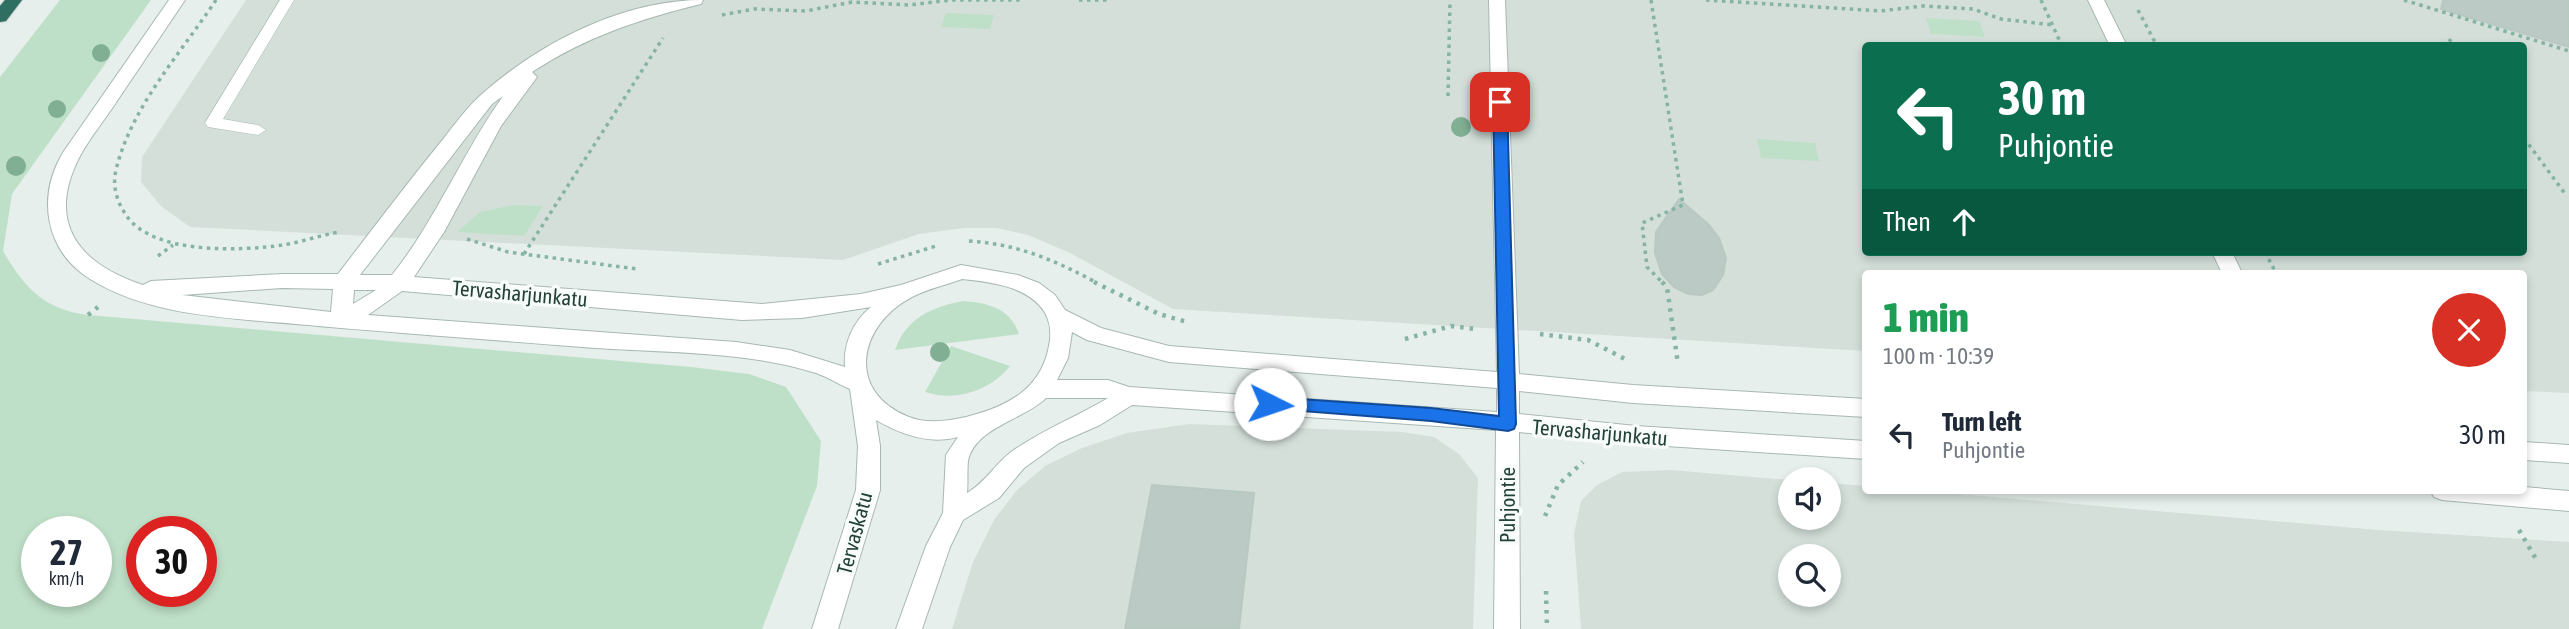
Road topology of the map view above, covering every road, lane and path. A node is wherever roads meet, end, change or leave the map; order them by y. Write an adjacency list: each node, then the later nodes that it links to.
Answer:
1 (14, 0): 18 (highway)
2 (177, 0): 41 (street, Tervasharjunkatu)
3 (216, 0): 32 (path)
4 (287, 0): 29 (lane)
5 (695, 0): 26 (street)
6 (1022, 0): 17 (path)
7 (1079, 0): 8 (path)
8 (1108, 0)
9 (1450, 0): 28 (path)
10 (1497, 0): 53 (street, Puhjontie)
11 (1651, 0): 51 (path)
12 (1706, 0): 19 (path)
13 (2041, 0): 19 (path)
14 (2096, 0): 23 (street)
15 (2133, 0): 24 (path)
16 (2404, 0): 27 (path)
17 (720, 15)
18 (0, 17)
19 (2053, 25): 22 (path)
20 (669, 28): 36 (path)
21 (2449, 39): 25 (path)
22 (2060, 42)
23 (2117, 42)
24 (2155, 42)
25 (2451, 42)
26 (560, 50): 39 (street); 40 (street)
27 (2569, 51)
28 (1448, 96)
29 (257, 130)
30 (2527, 142): 31 (path)
31 (2566, 195)
32 (353, 230)
33 (461, 238): 36 (path)
34 (967, 241): 45 (path)
35 (944, 244): 37 (path)
36 (524, 254): 38 (path)
37 (870, 267)
38 (643, 270)
39 (344, 282): 40 (street, Tervasharjunkatu); 41 (street, Tervasharjunkatu); 44 (street)
40 (398, 284): 42 (street, Tervasharjunkatu); 44 (street)
41 (138, 290): 44 (street, Tervasharjunkatu)
42 (900, 292): 43 (street); 54 (street)
43 (1057, 315): 53 (street, Tervasharjunkatu); 55 (street)
44 (341, 321): 54 (street, Tervasharjunkatu)
45 (1198, 323)
46 (1451, 326): 48 (path)
47 (1565, 336): 49 (path)
48 (1393, 339)
49 (1629, 360)
50 (1666, 363): 51 (path)
51 (1678, 364): 52 (path)
52 (1692, 365)
53 (1508, 382): 57 (street, Tervasharjunkatu); 58 (street, Puhjontie)
54 (858, 388): 59 (street); 71 (street, Tervaskatu)
55 (1042, 389): 56 (street, Tervasharjunkatu); 59 (street)
56 (1129, 396): 58 (street, Tervasharjunkatu); 66 (street)
57 (1862, 408)
58 (1508, 424): 60 (street, Tervasharjunkatu); 73 (street, Puhjontie)
59 (981, 425): 66 (street)
60 (1862, 450)
61 (2527, 451): 62 (street)
62 (2569, 454)
63 (1592, 461): 67 (path)
64 (2493, 494): 65 (street)
65 (2569, 500)
66 (954, 513): 72 (street)
67 (1545, 526)
68 (2516, 526): 69 (path)
69 (2536, 559)
70 (1546, 586): 74 (path)
71 (825, 629)
72 (909, 629)
73 (1507, 629)
74 (1547, 629)

